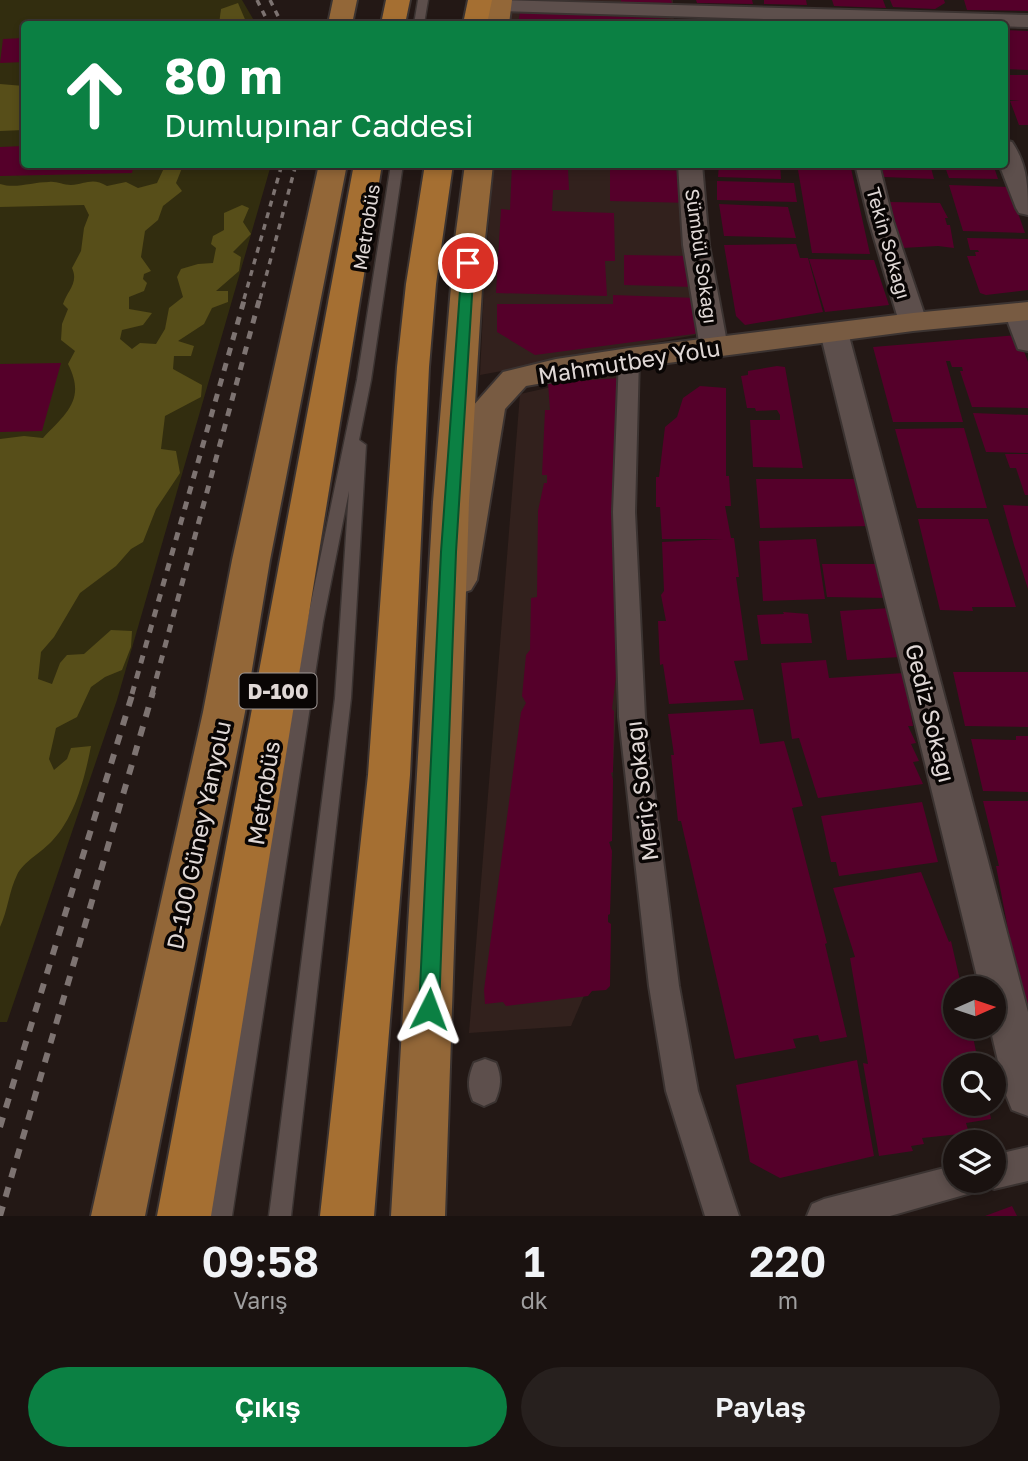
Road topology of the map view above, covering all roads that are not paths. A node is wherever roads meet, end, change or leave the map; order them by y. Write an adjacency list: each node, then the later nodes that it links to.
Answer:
1 (398, 0): 8 (highway)
2 (423, 0): 9 (lane)
3 (457, 0): 10 (highway)
4 (494, 7): 5 (street); 11 (highway)
5 (686, 12): 6 (street)
6 (831, 13): 7 (street)
7 (954, 15): 12 (street)
8 (379, 21)
9 (420, 21)
10 (454, 21)
11 (478, 21)
12 (1028, 21)
13 (1008, 157): 21 (street)
14 (332, 168): 34 (main road, D-100 Güney Yanyolu)
15 (367, 168): 35 (highway, D-100)
16 (396, 168): 28 (lane, Metrobüs)
17 (438, 168): 38 (highway)
18 (479, 168): 29 (main road)
19 (690, 168): 26 (street, Sümbül Sokağı)
20 (868, 168): 23 (street, Tekin Sokağı)
21 (1028, 208)
22 (1022, 311): 23 (main road, Mahmutbey Yolu); 25 (street)
23 (913, 322): 24 (main road, Mahmutbey Yolu)
24 (834, 332): 26 (main road, Mahmutbey Yolu); 30 (street, Gediz Sokağı)
25 (1028, 343)
26 (715, 348): 27 (main road, Mahmutbey Yolu)
27 (629, 358): 29 (main road, Mahmutbey Yolu); 40 (street, Meriç Sokağı)
28 (364, 380): 36 (lane, Metrobüs); 37 (lane, Metrobüs)
29 (444, 651): 39 (main road)
30 (1028, 1095)
31 (1028, 1164): 32 (street)
32 (1006, 1169)
33 (943, 1185): 41 (street)
34 (118, 1216)
35 (184, 1216)
36 (221, 1216)
37 (279, 1216)
38 (347, 1216)
39 (418, 1216)
40 (722, 1216)
41 (824, 1216)

